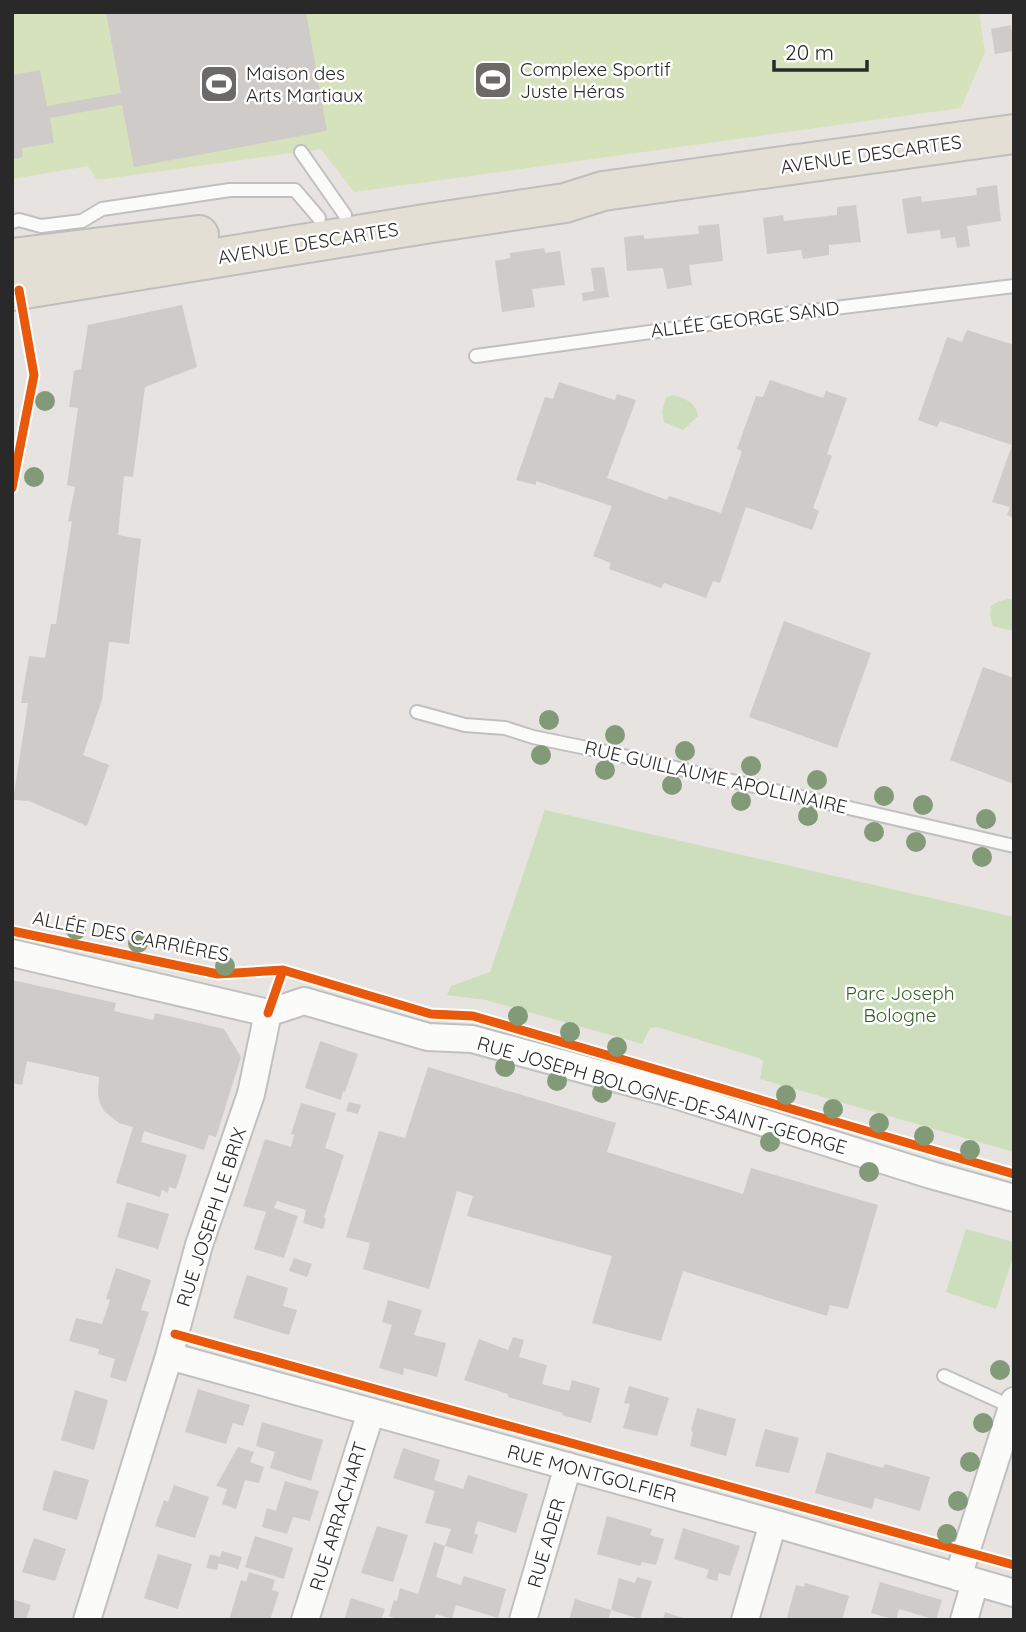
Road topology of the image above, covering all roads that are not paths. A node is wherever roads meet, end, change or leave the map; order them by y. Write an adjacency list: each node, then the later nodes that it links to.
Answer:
1 (1014, 134): 3 (main road, AVENUE DESCARTES)
2 (301, 152): 4 (lane)
3 (603, 191): 4 (main road, AVENUE DESCARTES); 8 (main road, AVENUE DESCARTES)
4 (332, 216): 5 (lane); 6 (main road, AVENUE DESCARTES)
5 (12, 222)
6 (12, 258)
7 (1014, 286): 9 (lane, ALLÉE GEORGE SAND)
8 (12, 291)
9 (476, 356)
10 (417, 712): 11 (lane, RUE GUILLAUME APOLLINAIRE)
11 (1014, 846)
12 (12, 953): 13 (street, ALLÉE DES CARRIÈRES)
13 (268, 1013): 14 (street, RUE JOSEPH BOLOGNE-DE-SAINT-GEORGE); 15 (street, RUE JOSEPH LE BRIX)
14 (1014, 1198)
15 (169, 1356): 18 (street, RUE MONTGOLFIER); 23 (street, RUE JOSEPH LE BRIX)
16 (944, 1377): 17 (lane)
17 (1013, 1404): 21 (street)
18 (371, 1412): 19 (street, RUE MONTGOLFIER); 24 (street, RUE ARRACHART)
19 (568, 1466): 20 (street, RUE MONTGOLFIER); 25 (street, RUE ADER)
20 (773, 1523): 21 (street, RUE MONTGOLFIER); 26 (street)
21 (966, 1580): 22 (street, RUE MONTGOLFIER); 27 (street)
22 (1014, 1593)
23 (87, 1620)
24 (305, 1620)
25 (523, 1620)
26 (745, 1620)
27 (964, 1620)

